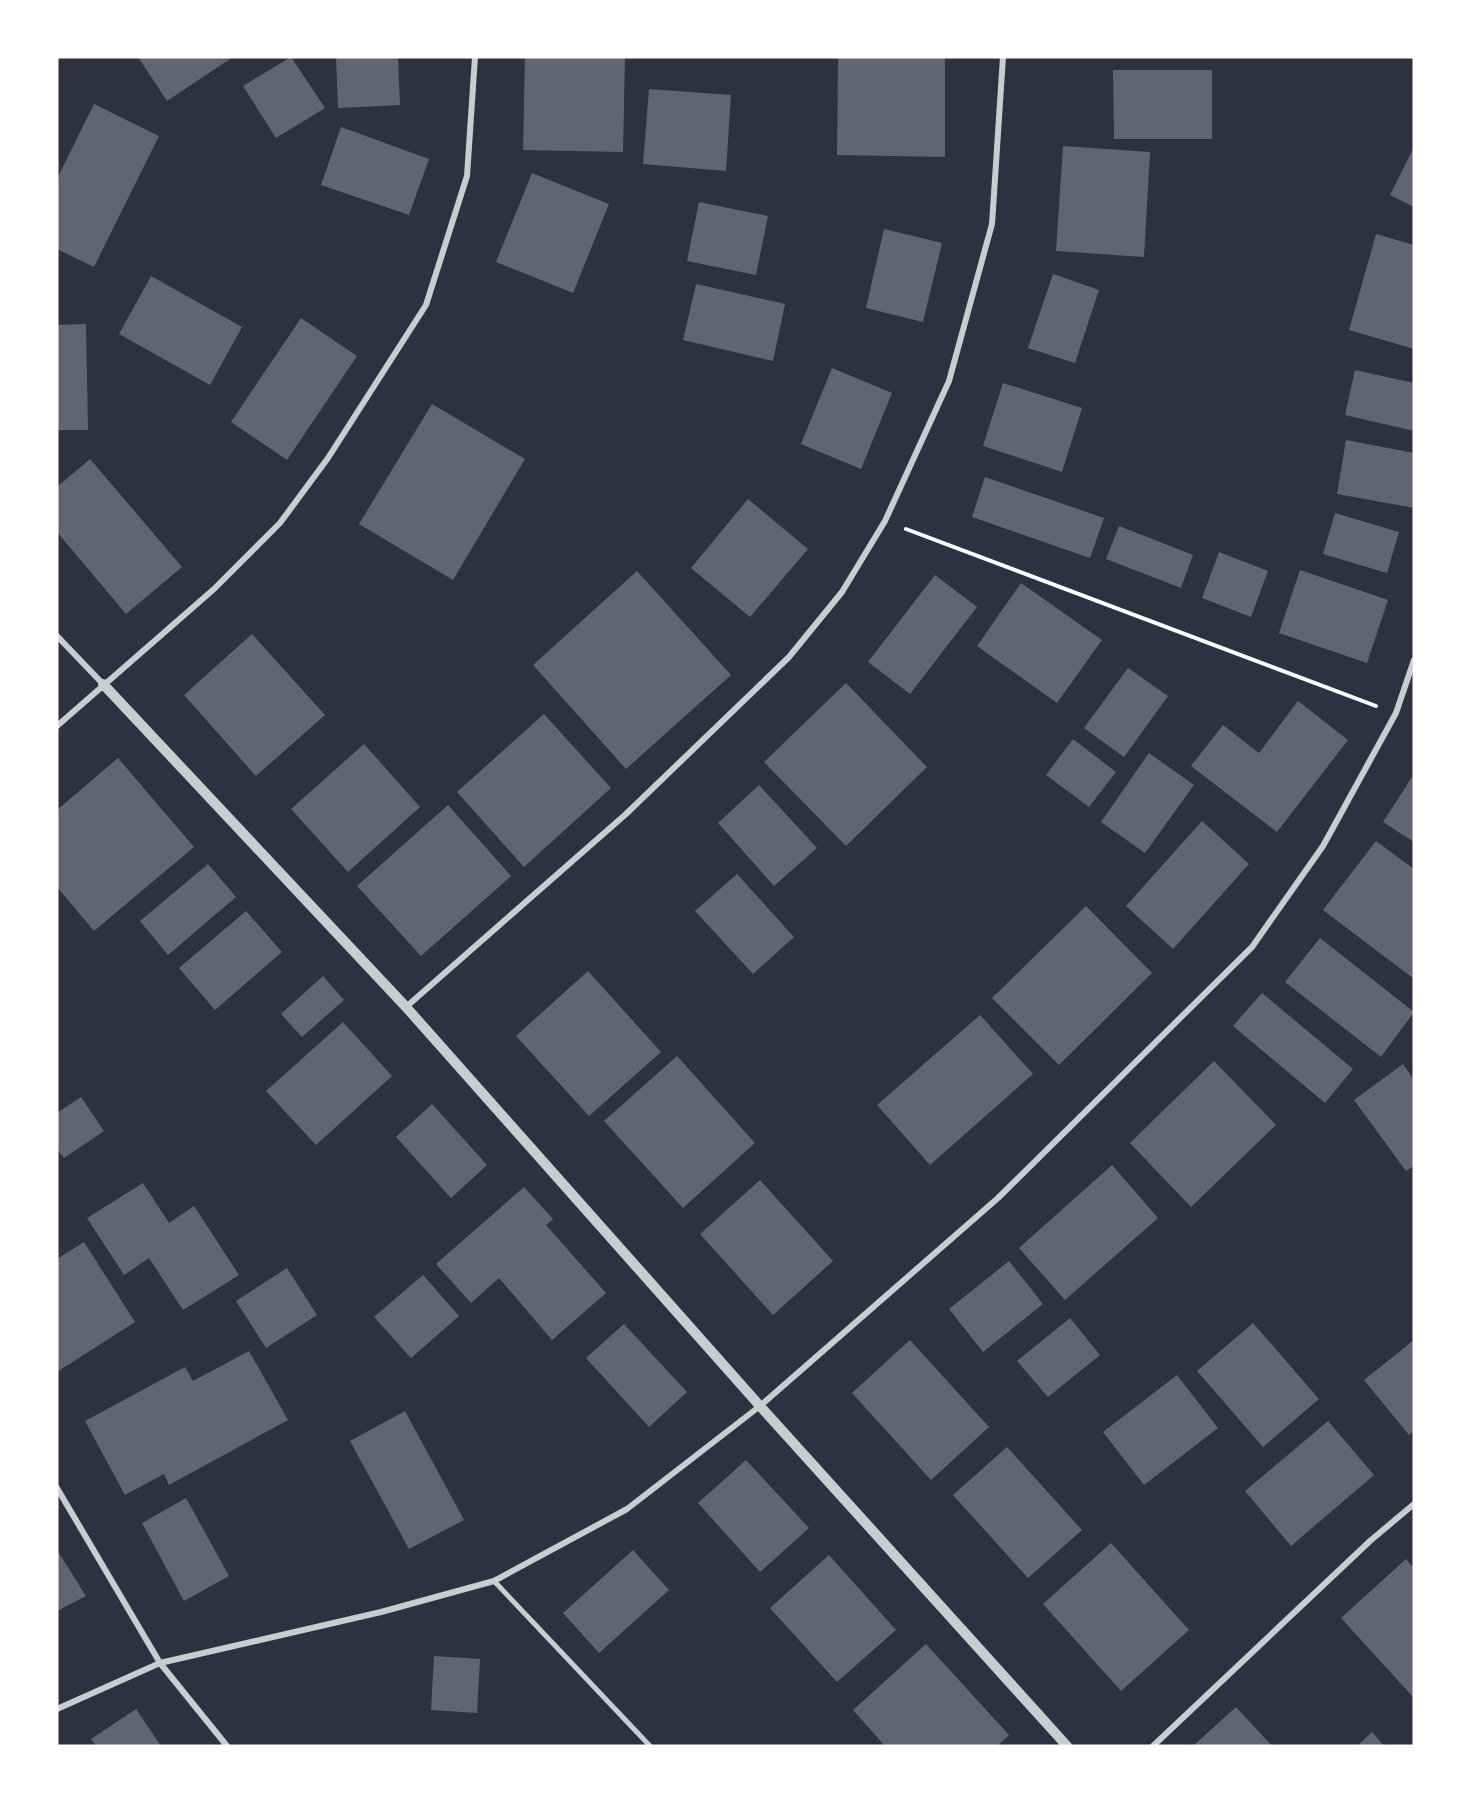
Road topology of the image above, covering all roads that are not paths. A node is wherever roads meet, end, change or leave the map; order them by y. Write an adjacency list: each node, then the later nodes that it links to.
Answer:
1 (475, 57): 5 (street)
2 (1003, 57): 7 (street)
3 (57, 636): 5 (street)
4 (1414, 660): 8 (street)
5 (102, 684): 6 (street); 7 (street)
6 (57, 726)
7 (406, 1007): 8 (street)
8 (760, 1406): 11 (street); 16 (street)
9 (57, 1488): 12 (street)
10 (1414, 1504): 17 (street)
11 (494, 1581): 12 (street); 15 (street)
12 (160, 1663): 13 (street); 14 (street)
13 (57, 1709)
14 (227, 1746)
15 (650, 1746)
16 (1067, 1746)
17 (1153, 1746)

